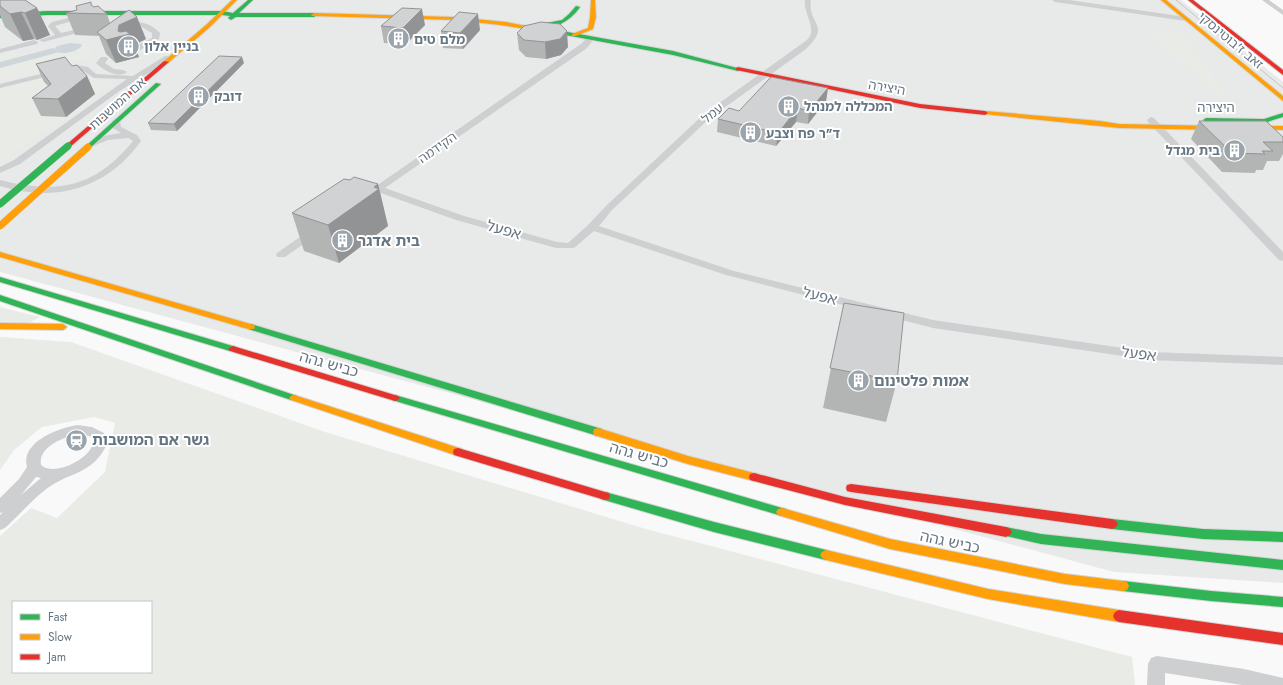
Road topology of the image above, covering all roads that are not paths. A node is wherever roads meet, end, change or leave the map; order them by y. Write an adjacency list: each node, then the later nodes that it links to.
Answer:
1 (235, 0): 13 (main road, אם המושבות)
2 (251, 0): 10 (main road); 14 (main road)
3 (593, 0): 16 (main road)
4 (808, 0): 39 (street, עמל)
5 (1055, 0): 19 (street)
6 (1163, 0): 19 (main road, זאב ז'בוטינסקי)
7 (1190, 0): 38 (main road, זאב ז'בוטינסקי)
8 (1264, 0): 15 (street)
9 (578, 3): 21 (main road); 25 (main road)
10 (272, 10): 14 (main road); 21 (main road)
11 (98, 13): 12 (main road); 18 (main road); 28 (street)
12 (193, 13): 13 (main road); 23 (main road)
13 (222, 13): 14 (main road); 23 (main road, אם המושבות)
14 (236, 13): 17 (main road); 22 (main road)
15 (1283, 13)
16 (593, 14): 26 (main road); 27 (main road)
17 (254, 15): 22 (main road); 25 (main road)
18 (0, 16)
19 (1186, 19): 43 (main road, זאב ז'בוטינסקי)
20 (119, 23): 33 (street)
21 (538, 24): 25 (main road)
22 (223, 25): 31 (main road)
23 (208, 26): 34 (main road, אם המושבות)
24 (83, 30): 28 (street)
25 (574, 32): 27 (main road)
26 (605, 32): 27 (main road, היצירה); 35 (main road, היצירה)
27 (587, 34): 35 (main road, היצירה); 58 (street, הקידמה)
28 (60, 36): 29 (street)
29 (44, 40)
30 (34, 42): 32 (street)
31 (200, 45)
32 (0, 51)
33 (132, 51)
34 (179, 51): 37 (street); 60 (main road, אם המושבות, bridge)
35 (673, 53): 39 (main road, היצירה)
36 (69, 68): 37 (street); 41 (street); 42 (street)
37 (151, 68): 41 (street)
38 (1283, 73)
39 (763, 75): 48 (main road, היצירה); 62 (street, עמל)
40 (167, 76): 45 (main road, אם המושבות)
41 (130, 81): 54 (street)
42 (0, 86)
43 (1281, 98)
44 (1283, 116): 46 (main road)
45 (116, 121): 52 (street); 53 (main road, אם המושבות)
46 (1264, 121): 47 (main road, היצירה); 48 (main road, היצירה)
47 (1283, 121)
48 (1154, 124): 49 (main road, היצירה); 67 (street)
49 (1257, 128): 50 (main road, היצירה); 51 (main road)
50 (1283, 128)
51 (1283, 132)
52 (128, 135): 53 (street); 57 (street)
53 (90, 145): 61 (main road, אם המושבות, bridge)
54 (17, 162): 55 (street); 56 (street)
55 (0, 170)
56 (0, 175)
57 (0, 183)
58 (378, 188): 59 (street, הקידמה); 62 (street, אפעל)
59 (365, 197)
60 (0, 204)
61 (0, 226)
62 (592, 227): 73 (street, אפעל)
63 (320, 229): 66 (street)
64 (0, 250): 68 (main road)
65 (0, 254): 68 (main road, כביש גהה)
66 (281, 255)
67 (1283, 258)
68 (27, 260): 74 (main road, כביש גהה)
69 (0, 279): 83 (main road, כביש גהה)
70 (0, 298): 72 (main road)
71 (0, 326): 72 (main road)
72 (94, 331): 84 (main road)
73 (1283, 361)
74 (668, 454): 77 (main road); 82 (main road, כביש גהה)
75 (34, 468): 76 (street); 76 (street); 79 (street)
76 (57, 475): 80 (street)
77 (792, 477)
78 (844, 487): 81 (main road)
79 (0, 507)
80 (0, 524)
81 (1283, 537)
82 (1283, 565)
83 (1283, 602)
84 (1283, 639)
85 (1156, 685): 86 (street)
86 (1279, 685)

